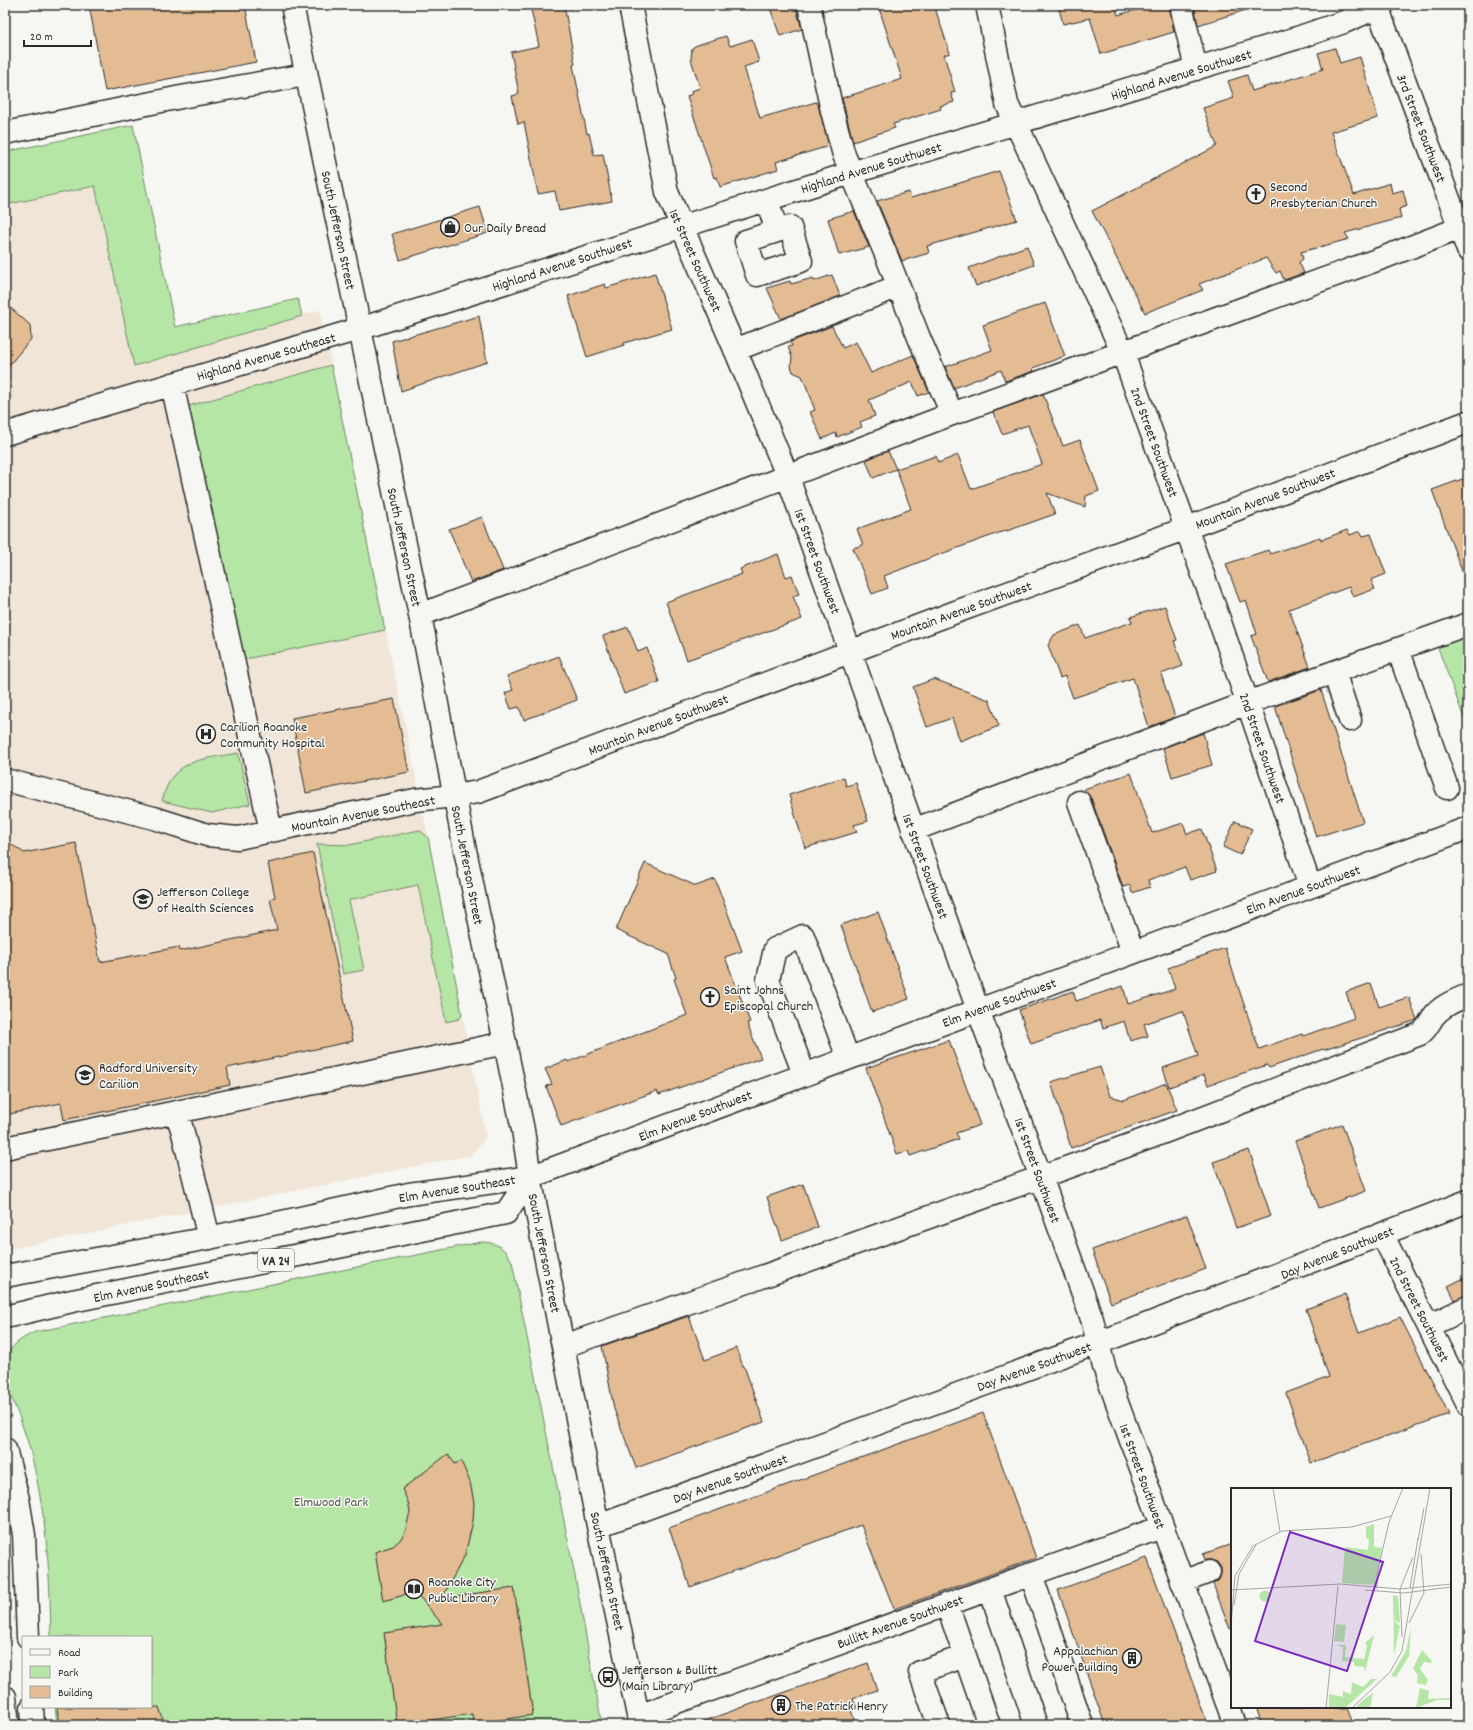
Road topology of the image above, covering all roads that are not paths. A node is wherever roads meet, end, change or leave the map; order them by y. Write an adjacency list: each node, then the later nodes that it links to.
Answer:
1 (292, 5): 8 (street, South Jefferson Street)
2 (630, 5): 14 (street, 1st Street Southwest)
3 (809, 5): 11 (street)
4 (988, 5): 9 (street, 2nd Street Southwest)
5 (1181, 5): 7 (street)
6 (1380, 6): 7 (street, Highland Avenue Southwest); 13 (street, 3rd Street Southwest)
7 (1196, 69): 9 (street, Highland Avenue Southwest)
8 (306, 75): 10 (street); 18 (street, South Jefferson Street)
9 (1016, 124): 11 (street, Highland Avenue Southwest); 20 (street, 2nd Street Southwest)
10 (5, 133)
11 (851, 173): 12 (street, Highland Avenue Southwest); 17 (street)
12 (767, 200): 14 (street, Highland Avenue Southwest); 15 (street)
13 (1464, 226): 16 (street, 3rd Street Southwest); 20 (street)
14 (681, 227): 18 (street, Highland Avenue Southwest); 19 (street, 1st Street Southwest)
15 (777, 231)
16 (1468, 250)
17 (898, 286): 19 (street); 22 (street)
18 (359, 329): 21 (street, Highland Avenue Southeast); 27 (street, South Jefferson Street)
19 (735, 350): 25 (street, 1st Street Southwest)
20 (1122, 351): 22 (street); 26 (street, 2nd Street Southwest)
21 (172, 384): 24 (street, Highland Avenue Southeast); 40 (street)
22 (952, 414): 25 (street)
23 (1468, 422): 26 (street, Mountain Avenue Southwest)
24 (5, 434)
25 (787, 475): 27 (street); 30 (street, 1st Street Southwest)
26 (1187, 528): 30 (street, Mountain Avenue Southwest); 32 (street, 2nd Street Southwest)
27 (420, 615): 36 (street, South Jefferson Street)
28 (1468, 624): 29 (street)
29 (1398, 649): 31 (street); 35 (street)
30 (850, 652): 36 (street, Mountain Avenue Southwest); 39 (street, 1st Street Southwest)
31 (1334, 672): 32 (street); 33 (street)
32 (1246, 703): 39 (street); 41 (street, 2nd Street Southwest)
33 (1350, 720)
34 (5, 780): 40 (street, Mountain Avenue Southeast)
35 (1447, 788)
36 (454, 796): 40 (street, Mountain Avenue Southeast); 45 (street, South Jefferson Street)
37 (1079, 802): 42 (street)
38 (1468, 828): 41 (street, Elm Avenue Southwest)
39 (913, 830): 44 (street, 1st Street Southwest)
40 (271, 831)
41 (1310, 886): 42 (street, Elm Avenue Southwest)
42 (1133, 952): 44 (street, Elm Avenue Southwest)
43 (1468, 995): 51 (street)
44 (978, 1010): 46 (street, Elm Avenue Southwest); 51 (street, 1st Street Southwest)
45 (505, 1043): 48 (street); 50 (street, South Jefferson Street)
46 (848, 1058): 47 (street, Elm Avenue Southwest); 47 (street)
47 (804, 1074): 50 (street, Elm Avenue Southwest)
48 (176, 1112): 49 (street); 54 (street)
49 (5, 1148)
50 (530, 1177): 54 (street, Elm Avenue Southeast / VA 24); 57 (street, Elm Avenue Southeast / VA 24); 60 (street, South Jefferson Street)
51 (1041, 1177): 59 (street, 1st Street Southwest); 60 (street)
52 (1468, 1201): 53 (street, Day Avenue Southwest)
53 (1382, 1234): 58 (street, 2nd Street Southwest); 59 (street, Day Avenue Southwest)
54 (209, 1238): 55 (street, Elm Avenue Southeast / VA 24)
55 (5, 1276)
56 (1468, 1307): 58 (street)
57 (5, 1317)
58 (1429, 1326): 61 (street, 2nd Street Southwest)
59 (1097, 1343): 63 (street, Day Avenue Southwest); 64 (street, 1st Street Southwest)
60 (564, 1346): 63 (street, South Jefferson Street)
61 (1468, 1405)
62 (5, 1449): 70 (street)
63 (598, 1526): 74 (street, South Jefferson Street)
64 (1162, 1527): 66 (street, Bullitt Avenue Southwest); 67 (street, 1st Street Southwest)
65 (1209, 1572): 67 (street)
66 (1031, 1574): 68 (street, Bullitt Avenue Southwest); 80 (street)
67 (1182, 1582): 81 (street, 1st Street Southwest)
68 (990, 1589): 69 (street, Bullitt Avenue Southwest); 79 (street)
69 (947, 1604): 71 (street); 74 (street, Bullitt Avenue Southwest)
70 (28, 1636)
71 (965, 1656): 77 (street); 78 (street)
72 (5, 1697): 75 (street)
73 (32, 1708): 76 (street)
74 (639, 1721)
75 (8, 1725)
76 (33, 1725)
77 (939, 1725)
78 (989, 1725)
79 (1036, 1725)
80 (1082, 1725)
81 (1235, 1725)

